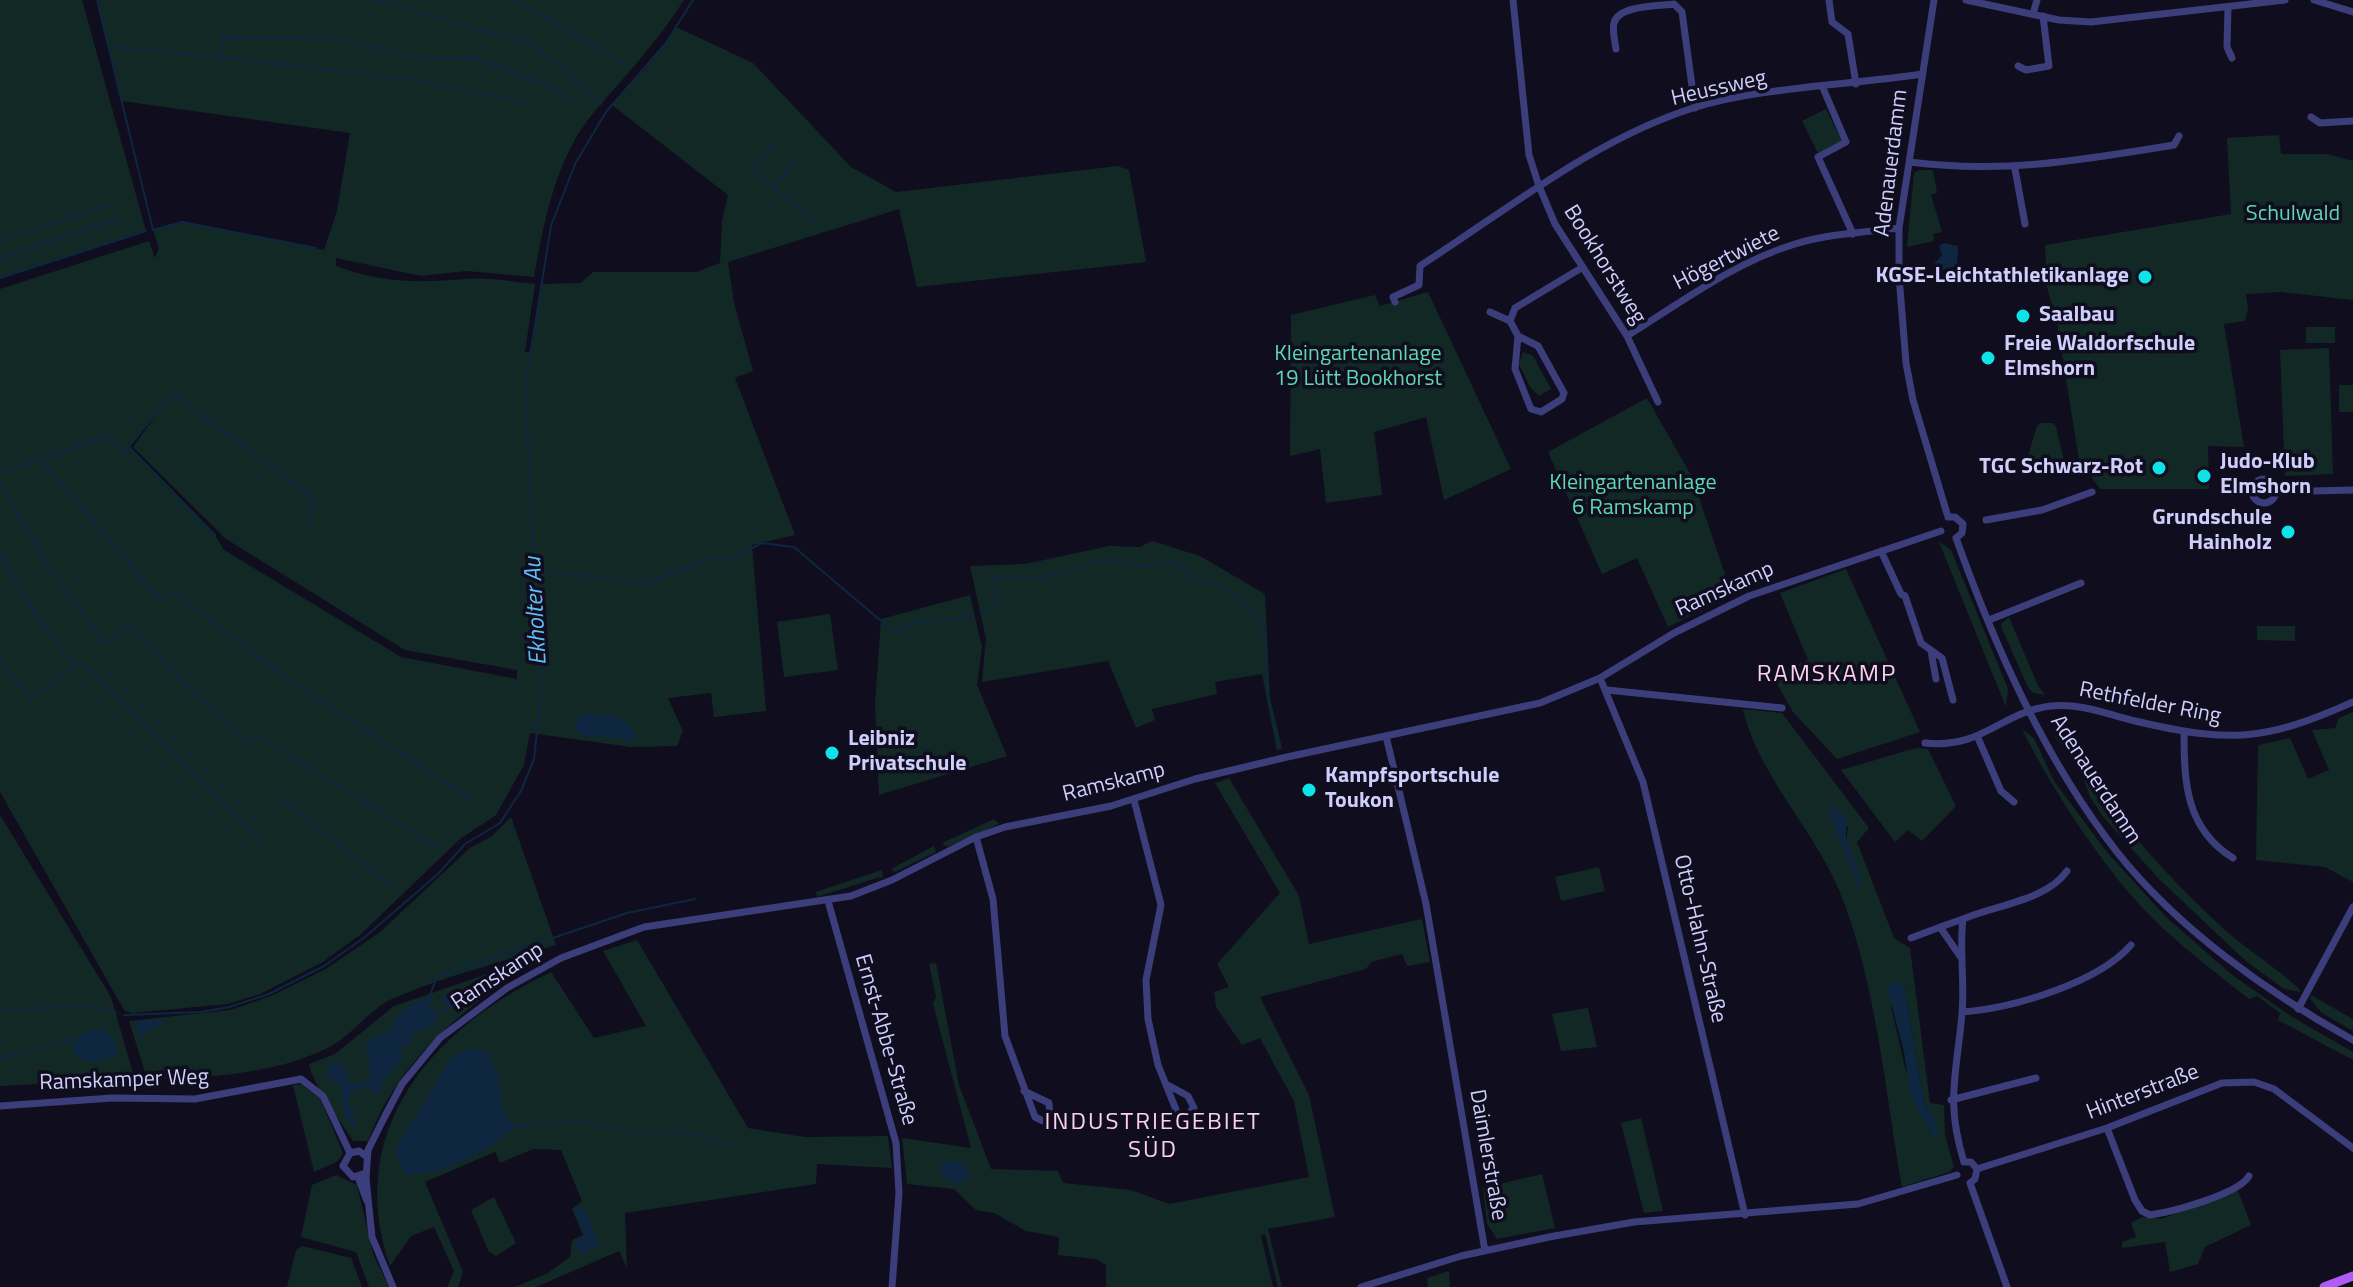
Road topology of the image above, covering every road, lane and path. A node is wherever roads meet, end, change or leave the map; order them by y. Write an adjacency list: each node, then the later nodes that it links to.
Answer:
1 (1513, 0): 24 (street, Bookhorstweg)
2 (1829, 0): 16 (street)
3 (1934, 0): 15 (street, Adenauerdamm)
4 (1966, 0): 10 (street)
5 (2037, 0): 10 (street)
6 (2285, 0): 8 (street)
7 (2314, 0): 9 (street)
8 (2228, 7): 11 (street); 13 (street)
9 (2353, 12)
10 (2033, 14): 11 (street)
11 (2043, 16): 14 (street)
12 (1616, 49): 18 (street)
13 (2232, 58)
14 (2018, 66)
15 (1922, 74): 16 (street, Heussweg); 22 (street, Adenauerdamm)
16 (1856, 84): 17 (street, Heussweg)
17 (1823, 88): 18 (street, Heussweg); 27 (street)
18 (1695, 108): 24 (street, Heussweg)
19 (2311, 117): 20 (street)
20 (2353, 121)
21 (2179, 136): 23 (street)
22 (1910, 162): 23 (street); 26 (street, Adenauerdamm)
23 (2015, 169): 25 (street)
24 (1539, 186): 28 (street, Bookhorstweg); 29 (street, Heussweg)
25 (2025, 224)
26 (1899, 228): 27 (street, Högertwiete); 38 (street, Adenauerdamm)
27 (1853, 234): 33 (street, Högertwiete)
28 (1583, 267): 31 (street); 33 (street, Bookhorstweg)
29 (1395, 302)
30 (1490, 312): 31 (street)
31 (1510, 321): 32 (street)
32 (1518, 336): 32 (street)
33 (1627, 336): 34 (street, Bookhorstweg)
34 (1658, 402)
35 (2353, 490): 37 (street)
36 (2092, 492): 39 (street)
37 (2276, 492)
38 (1948, 517): 40 (street); 41 (street, Adenauerdamm)
39 (1986, 520)
40 (1941, 531): 41 (street); 42 (street, Ramskamp)
41 (1956, 538): 44 (street, Adenauerdamm)
42 (1881, 551): 45 (street); 46 (street, Ramskamp)
43 (2081, 583): 44 (street)
44 (1989, 620): 52 (street, Adenauerdamm)
45 (1931, 651): 47 (street); 49 (street)
46 (1600, 678): 48 (street, Otto-Hahn-Straße); 54 (street, Ramskamp)
47 (1936, 679)
48 (1607, 690): 51 (street); 87 (street, Otto-Hahn-Straße)
49 (1953, 700)
50 (2353, 702): 53 (street, Rethfelder Ring)
51 (1782, 708)
52 (2030, 711): 53 (street, Rethfelder Ring); 55 (street, Rethfelder Ring); 69 (street, Adenauerdamm)
53 (2184, 732): 60 (street)
54 (1386, 736): 57 (street, Ramskamp); 88 (street, Daimlerstraße)
55 (1978, 738): 56 (street, Rethfelder Ring); 58 (street)
56 (1925, 743)
57 (1134, 800): 59 (street, Ramskamp); 73 (street)
58 (2014, 802)
59 (976, 837): 62 (street, Ramskamp); 74 (street)
60 (2233, 858)
61 (2067, 871): 64 (street)
62 (828, 901): 80 (street, Ramskamp); 91 (street, Ernst-Abbe-Straße)
63 (2353, 907): 69 (street)
64 (1963, 919): 65 (street); 68 (street)
65 (1943, 926): 66 (street); 68 (street)
66 (1911, 938)
67 (2131, 945): 70 (street)
68 (1963, 961): 70 (street)
69 (2298, 1009): 71 (street, Adenauerdamm)
70 (1963, 1012): 75 (street)
71 (2353, 1040)
72 (2036, 1078): 75 (street)
73 (1166, 1084): 73 (street)
74 (1024, 1091): 74 (street)
75 (1951, 1100): 81 (street)
76 (0, 1106): 79 (street, Ramskamper Weg)
77 (2107, 1128): 78 (street, Hinterstraße); 82 (street, Hinterstraße); 85 (street)
78 (2353, 1148)
79 (350, 1153): 80 (street); 83 (street, Ramskamp)
80 (367, 1157): 83 (street, Ramskamp)
81 (1964, 1162): 82 (street); 84 (street)
82 (1977, 1169): 86 (street)
83 (362, 1175): 90 (street, Ramskamp)
84 (1957, 1175): 86 (street); 87 (street, Daimlerstraße)
85 (2249, 1176)
86 (1970, 1183): 93 (street)
87 (1745, 1215): 88 (street, Daimlerstraße)
88 (1485, 1251): 92 (street)
89 (2353, 1276): 94 (main road)
90 (393, 1287)
91 (892, 1287)
92 (1361, 1287)
93 (2007, 1287)
94 (2324, 1287)

